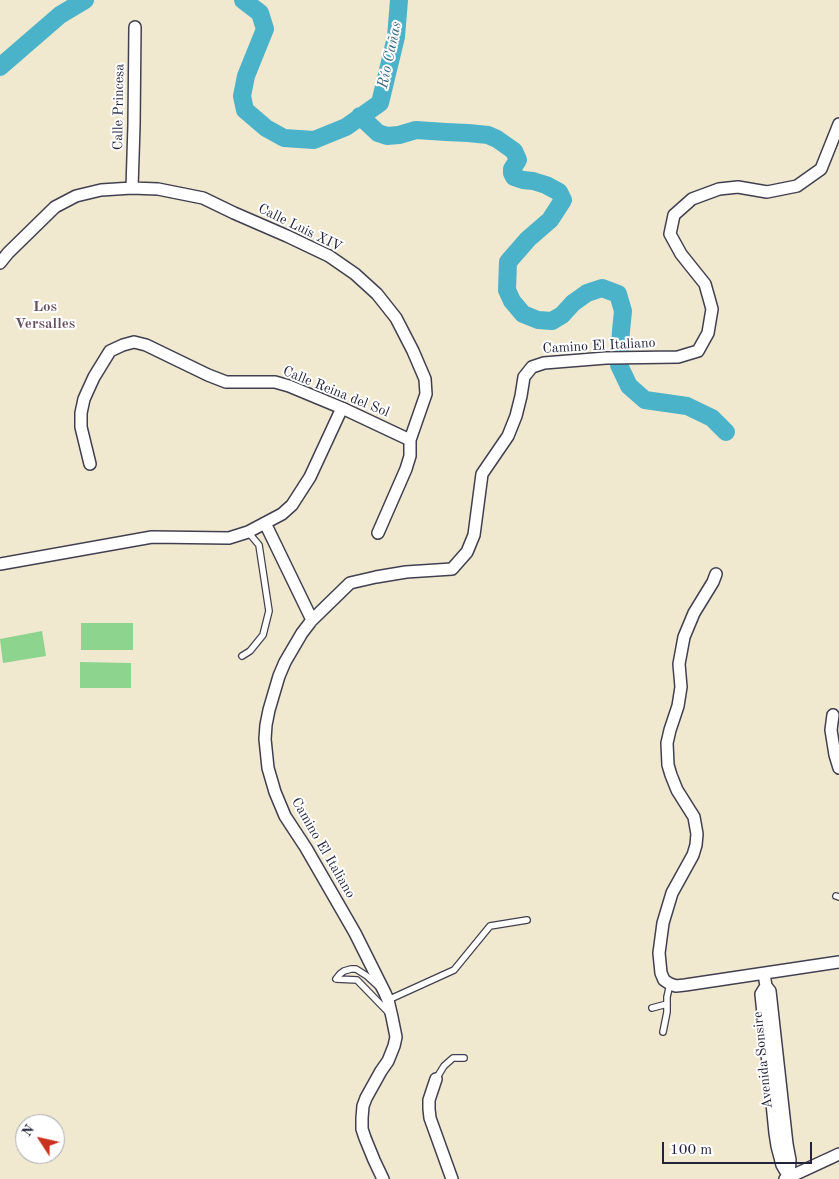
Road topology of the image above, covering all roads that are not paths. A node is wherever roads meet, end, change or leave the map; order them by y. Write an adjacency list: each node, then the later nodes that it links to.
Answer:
1 (135, 27): 3 (street, Calle Princesa)
2 (839, 124): 13 (street, Camino El Italiano)
3 (132, 188): 4 (street, Calle Luis XIV); 6 (street, Calle Luis XIV)
4 (0, 263)
5 (342, 408): 6 (street, Calle Reina del Sol); 7 (street, Calle Reina del Sol); 8 (street)
6 (410, 440): 10 (street, Calle Luis XIV)
7 (90, 464)
8 (265, 523): 9 (street); 13 (street)
9 (248, 532): 11 (street); 14 (lane)
10 (378, 533)
11 (0, 564)
12 (716, 574): 20 (street)
13 (312, 620): 21 (street, Camino El Italiano)
14 (242, 656)
15 (833, 715): 16 (street)
16 (839, 768)
17 (527, 920): 21 (lane)
18 (839, 962): 19 (street)
19 (764, 974): 20 (street); 29 (street, Avenida Sonsire)
20 (670, 984): 22 (lane)
21 (387, 997): 24 (street, Camino El Italiano); 24 (lane)
22 (667, 1004): 23 (lane); 25 (lane)
23 (652, 1008)
24 (392, 1017): 30 (street, Camino El Italiano)
25 (663, 1032)
26 (464, 1058): 27 (lane)
27 (436, 1079): 31 (street)
28 (839, 1154): 29 (street)
29 (787, 1178)
30 (383, 1179)
31 (452, 1179)

